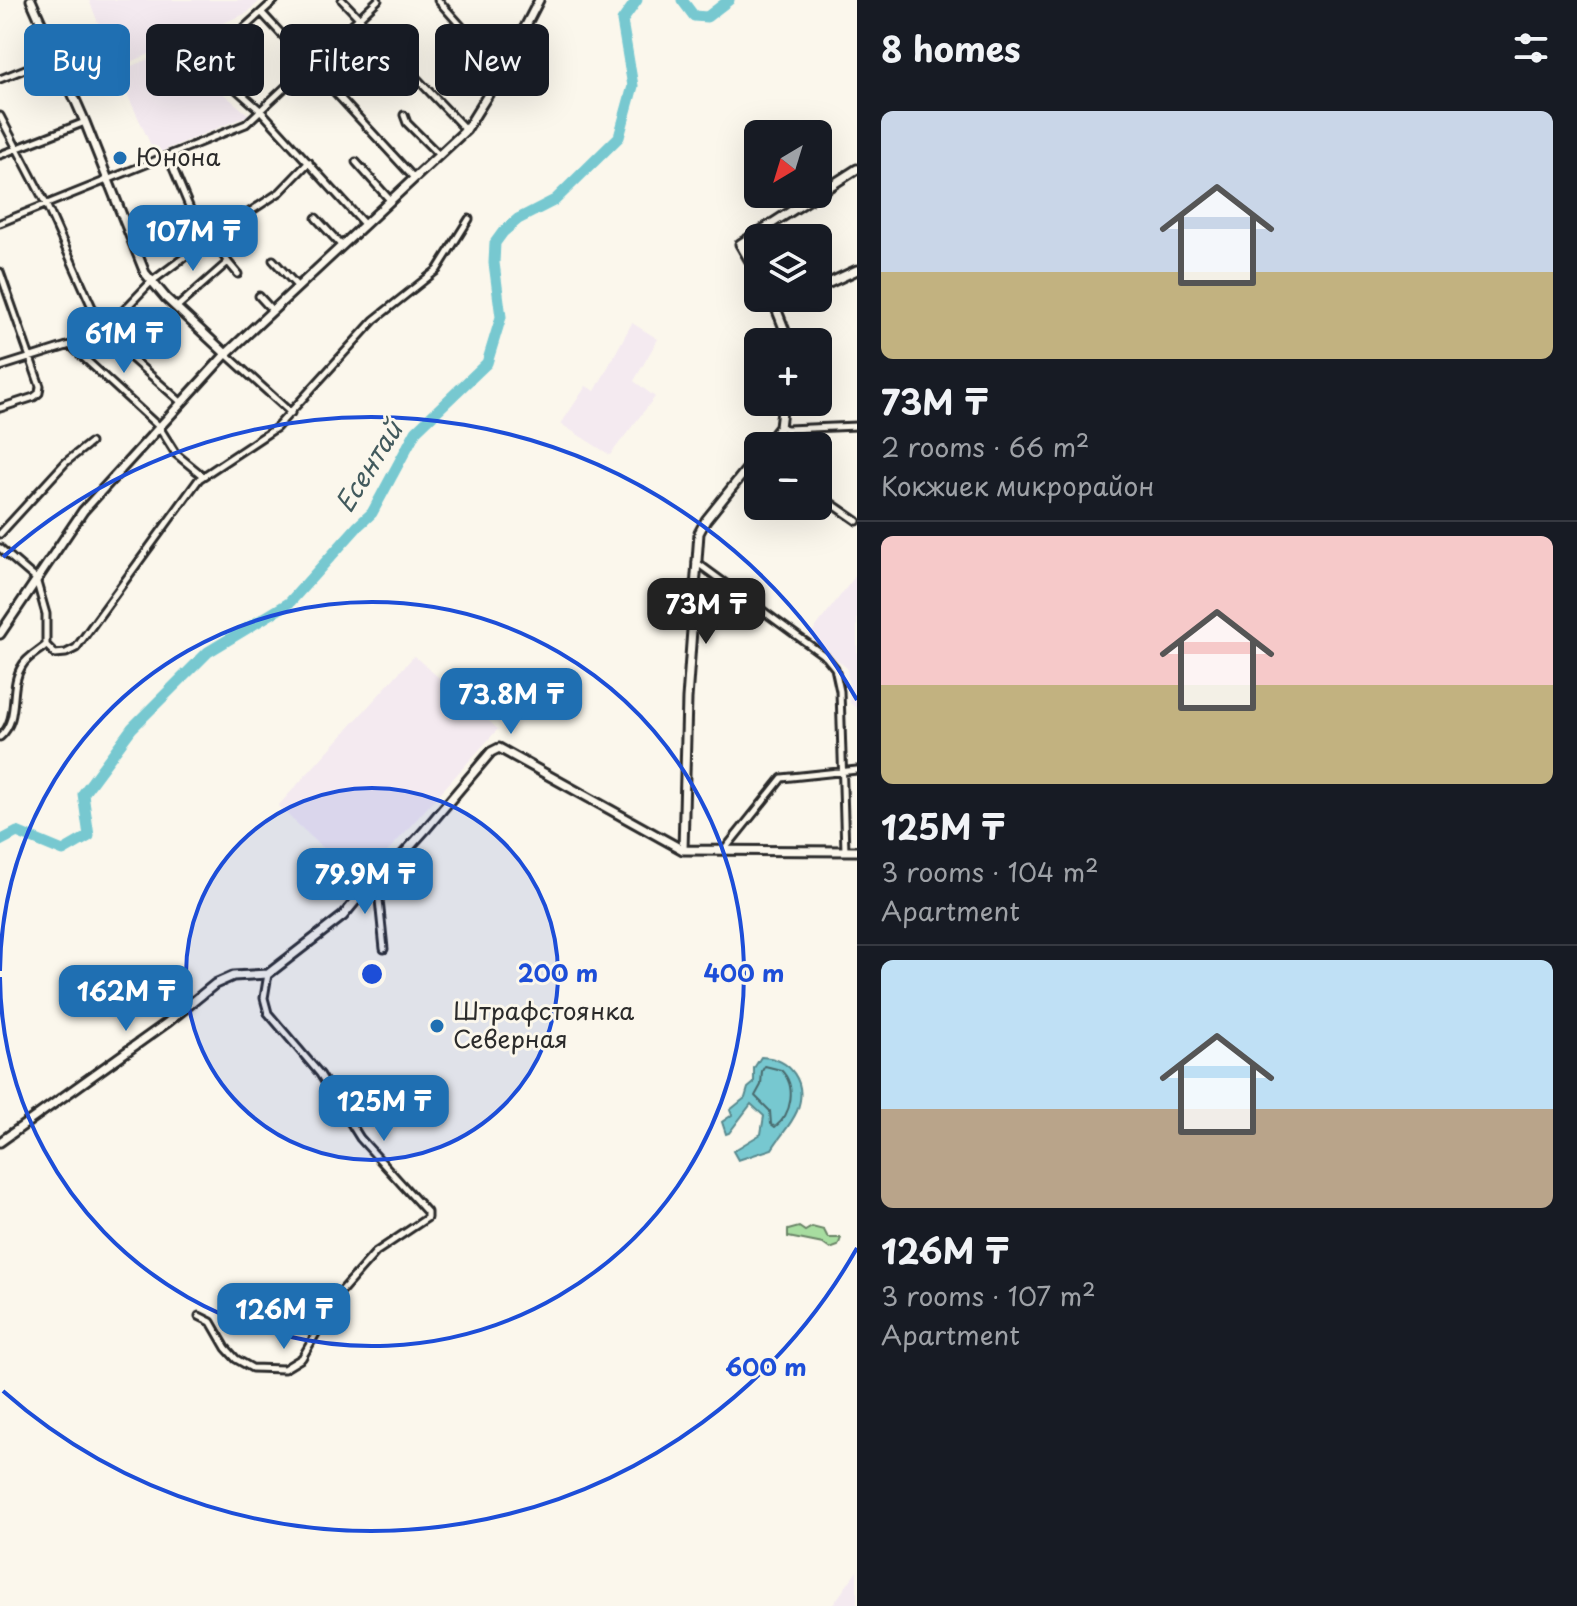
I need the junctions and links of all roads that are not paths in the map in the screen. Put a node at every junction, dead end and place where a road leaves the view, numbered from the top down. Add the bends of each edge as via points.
1 (31, 0) edge
2 (275, 0) edge
3 (342, 0) edge
4 (378, 0) edge
5 (438, 0) edge
6 (536, 2) edge
7 (262, 13) junction
8 (359, 17) junction
9 (41, 24) edge
10 (352, 24) edge
11 (459, 24) edge
12 (525, 24) edge
13 (280, 32) edge
14 (24, 69) edge
15 (0, 79) edge
16 (280, 93) edge
17 (73, 96) edge
18 (339, 96) edge
19 (487, 96) edge
20 (261, 111) junction
21 (404, 115) dead end
22 (0, 116) edge
23 (85, 122) junction
24 (466, 130) junction
25 (15, 148) junction
26 (0, 155) edge
27 (168, 156) junction
28 (440, 156) junction
29 (309, 162) junction
30 (356, 162) dead end
31 (857, 169) edge
32 (107, 178) junction
33 (414, 178) junction
34 (832, 185) edge
35 (390, 200) junction
36 (46, 204) junction
37 (796, 208) edge
38 (316, 218) dead end
39 (469, 219) dead end
40 (0, 223) edge
41 (364, 224) junction
42 (771, 224) edge
43 (210, 238) junction
44 (341, 245) junction
45 (273, 260) dead end
46 (228, 262) junction
47 (857, 270) edge
48 (0, 272) edge
49 (238, 274) dead end
50 (151, 282) junction
51 (832, 282) edge
52 (297, 286) junction
53 (259, 296) dead end
54 (177, 307) junction
55 (271, 309) junction
56 (103, 335) junction
57 (70, 345) junction
58 (226, 354) junction
59 (30, 357) junction
60 (0, 367) edge
61 (182, 403) junction
62 (0, 408) edge
63 (291, 413) junction
64 (781, 416) edge
65 (857, 426) edge
66 (159, 427) junction
67 (780, 427) junction
68 (776, 432) edge
69 (90, 443) dead end
70 (744, 472) edge
71 (203, 476) junction
72 (832, 504) edge
73 (857, 521) edge
74 (0, 534) edge
75 (0, 548) edge
76 (695, 561) junction
77 (38, 576) junction
78 (0, 634) edge
79 (46, 645) junction
80 (0, 737) edge
81 (857, 770) edge
82 (843, 771) junction
83 (683, 850) junction
84 (724, 851) junction
85 (845, 851) junction
86 (857, 851) edge
87 (377, 879) junction
88 (384, 949) dead end
89 (268, 974) junction
90 (0, 1142) edge
91 (199, 1316) dead end

1 - 9 street
2 - 7 street
3 - 8 street
4 - 8 street
5 - 11 street
6 - 12 street
7 - 13 street
7 - 20 street via 209,61
8 - 10 street
8 - 24 street
14 - 15 street
16 - 20 street
17 - 23 street
18 - 33 street
19 - 24 street
20 - 27 street via 230,133
20 - 29 street
21 - 28 street
22 - 25 street
23 - 25 street
23 - 32 street
24 - 28 street
25 - 26 street
25 - 36 street
27 - 32 street
27 - 43 street via 191,211
28 - 33 street
29 - 41 street
29 - 43 street via 280,192
30 - 35 street
31 - 34 street
32 - 36 street
32 - 50 street
33 - 35 street
35 - 41 street
36 - 40 street
36 - 56 street
37 - 42 street
38 - 44 street
39 - 63 street via 442,265 374,320
41 - 44 street
43 - 46 street
43 - 50 street
44 - 52 street
45 - 52 street
46 - 49 street
46 - 54 street
47 - 51 street
48 - 59 street
50 - 54 street
50 - 56 street
52 - 55 street
53 - 55 street
54 - 58 street
55 - 58 street
56 - 57 street
56 - 61 street
57 - 59 street
57 - 66 street
58 - 61 street
58 - 63 street
59 - 60 street
59 - 62 street via 39,393
61 - 66 street
63 - 71 street
64 - 67 street
65 - 67 street
66 - 71 street via 176,454
66 - 77 street via 83,511
67 - 68 street
69 - 74 street
70 - 76 street via 706,520
71 - 79 street via 76,648 55,654
72 - 73 street
75 - 77 street
76 - 82 street via 835,668
76 - 83 street
77 - 78 street
77 - 79 street
79 - 80 street via 19,670 15,706
81 - 82 street
82 - 84 street via 782,778
82 - 85 street
83 - 84 street
83 - 87 street via 499,748
84 - 85 street
85 - 86 street
87 - 88 street
87 - 89 street via 343,916
89 - 90 street via 233,976 215,984
89 - 91 street via 268,1013 427,1218 376,1252 338,1295 302,1358 284,1369 252,1368 236,1359 211,1322

